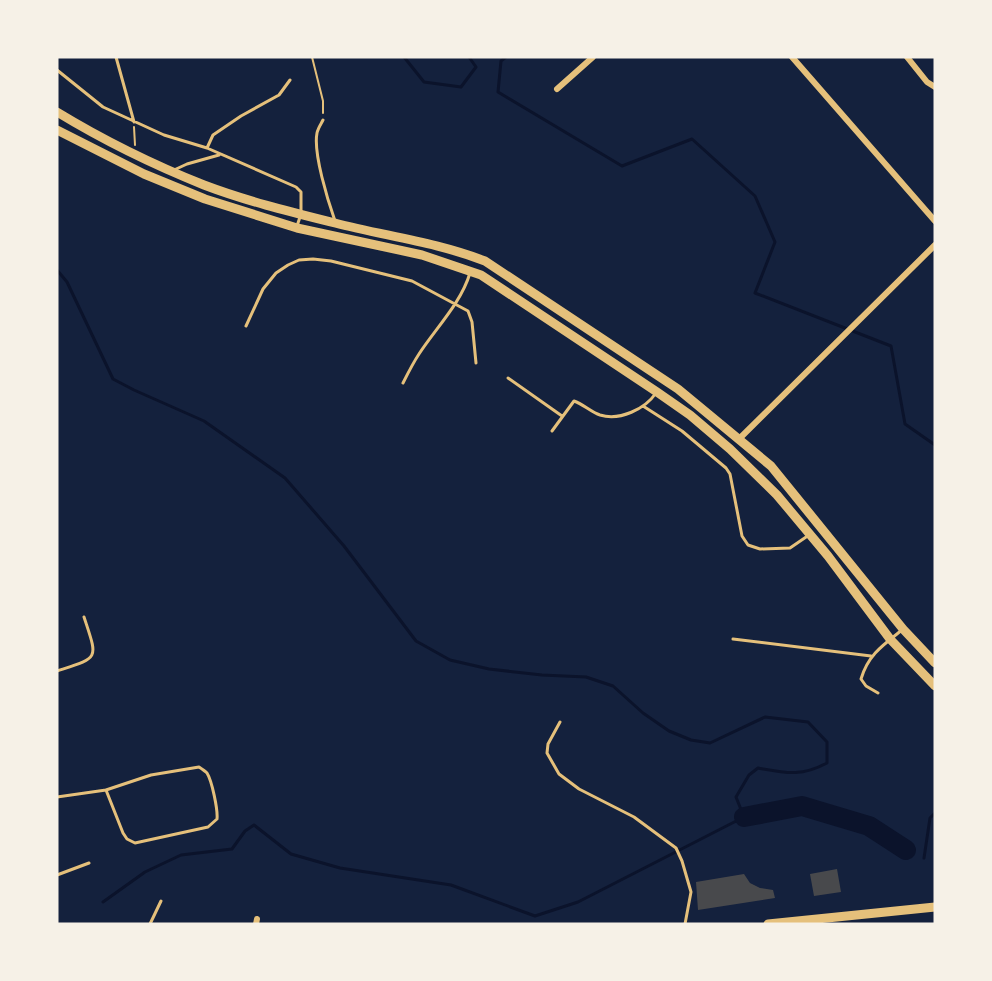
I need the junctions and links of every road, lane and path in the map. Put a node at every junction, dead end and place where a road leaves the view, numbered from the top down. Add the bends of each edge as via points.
1 (116, 57) edge
2 (312, 57) edge
3 (593, 57) edge
4 (792, 57) edge
5 (907, 57) edge
6 (57, 70) edge
7 (290, 80) dead end
8 (935, 87) edge
9 (557, 89) dead end
10 (57, 112) edge
11 (323, 120) joint
12 (134, 122) junction
13 (57, 130) edge
14 (207, 148) junction
15 (136, 154) junction
16 (221, 155) junction
17 (173, 171) junction
18 (301, 214) junction
19 (935, 221) edge
20 (336, 223) junction
21 (297, 228) junction
22 (935, 245) edge
23 (471, 271) junction
24 (454, 305) junction
25 (246, 326) dead end
26 (476, 363) dead end
27 (508, 378) dead end
28 (665, 381) junction
29 (403, 383) dead end
30 (657, 392) junction
31 (643, 406) junction
32 (562, 416) junction
33 (552, 431) dead end
34 (739, 439) junction
35 (810, 534) junction
36 (84, 617) dead end
37 (903, 629) junction
38 (733, 639) dead end
39 (890, 639) junction
40 (871, 656) junction
41 (935, 663) edge
42 (57, 671) edge
43 (935, 686) edge
44 (878, 693) dead end
45 (560, 722) dead end
46 (105, 790) junction
47 (57, 797) edge
48 (89, 863) dead end
49 (57, 875) edge
50 (161, 901) dead end
51 (935, 907) edge
52 (150, 924) edge
53 (685, 924) edge
54 (768, 924) edge

1 - 12 lane
2 - 11 path via 323,101
3 - 9 street
4 - 19 street
5 - 8 street
6 - 12 lane via 103,107
7 - 14 lane via 279,95 213,135
10 - 15 main road
11 - 20 lane via 316,145
12 - 14 lane
12 - 15 path
13 - 21 main road via 205,200
14 - 16 lane
15 - 17 main road
16 - 17 lane
16 - 18 lane via 296,187 301,192
17 - 18 main road via 235,195
18 - 20 main road
18 - 21 lane
20 - 28 main road via 454,250 484,261
21 - 23 main road via 422,255
22 - 34 street
23 - 24 lane
23 - 30 main road
24 - 25 lane via 412,281 331,261 299,260 276,273 263,289
24 - 26 lane via 468,311
24 - 29 lane
27 - 32 lane
28 - 30 main road
28 - 34 main road
30 - 31 lane
30 - 35 main road via 730,448
31 - 32 lane via 629,413 602,416 574,401
31 - 35 lane via 682,431 726,468 742,536 748,545 760,549 790,548
32 - 33 lane
34 - 37 main road via 771,466
35 - 39 main road
36 - 42 lane via 93,655 89,661
37 - 39 lane
37 - 41 main road
38 - 40 lane
39 - 40 lane
39 - 43 main road
40 - 44 lane via 861,679
45 - 53 lane via 547,753 559,774 579,789 634,817 676,848 690,892
46 - 46 lane via 123,833 135,843 208,827 217,819 207,772 199,767
46 - 47 lane
48 - 49 lane
50 - 52 lane
51 - 54 main road

